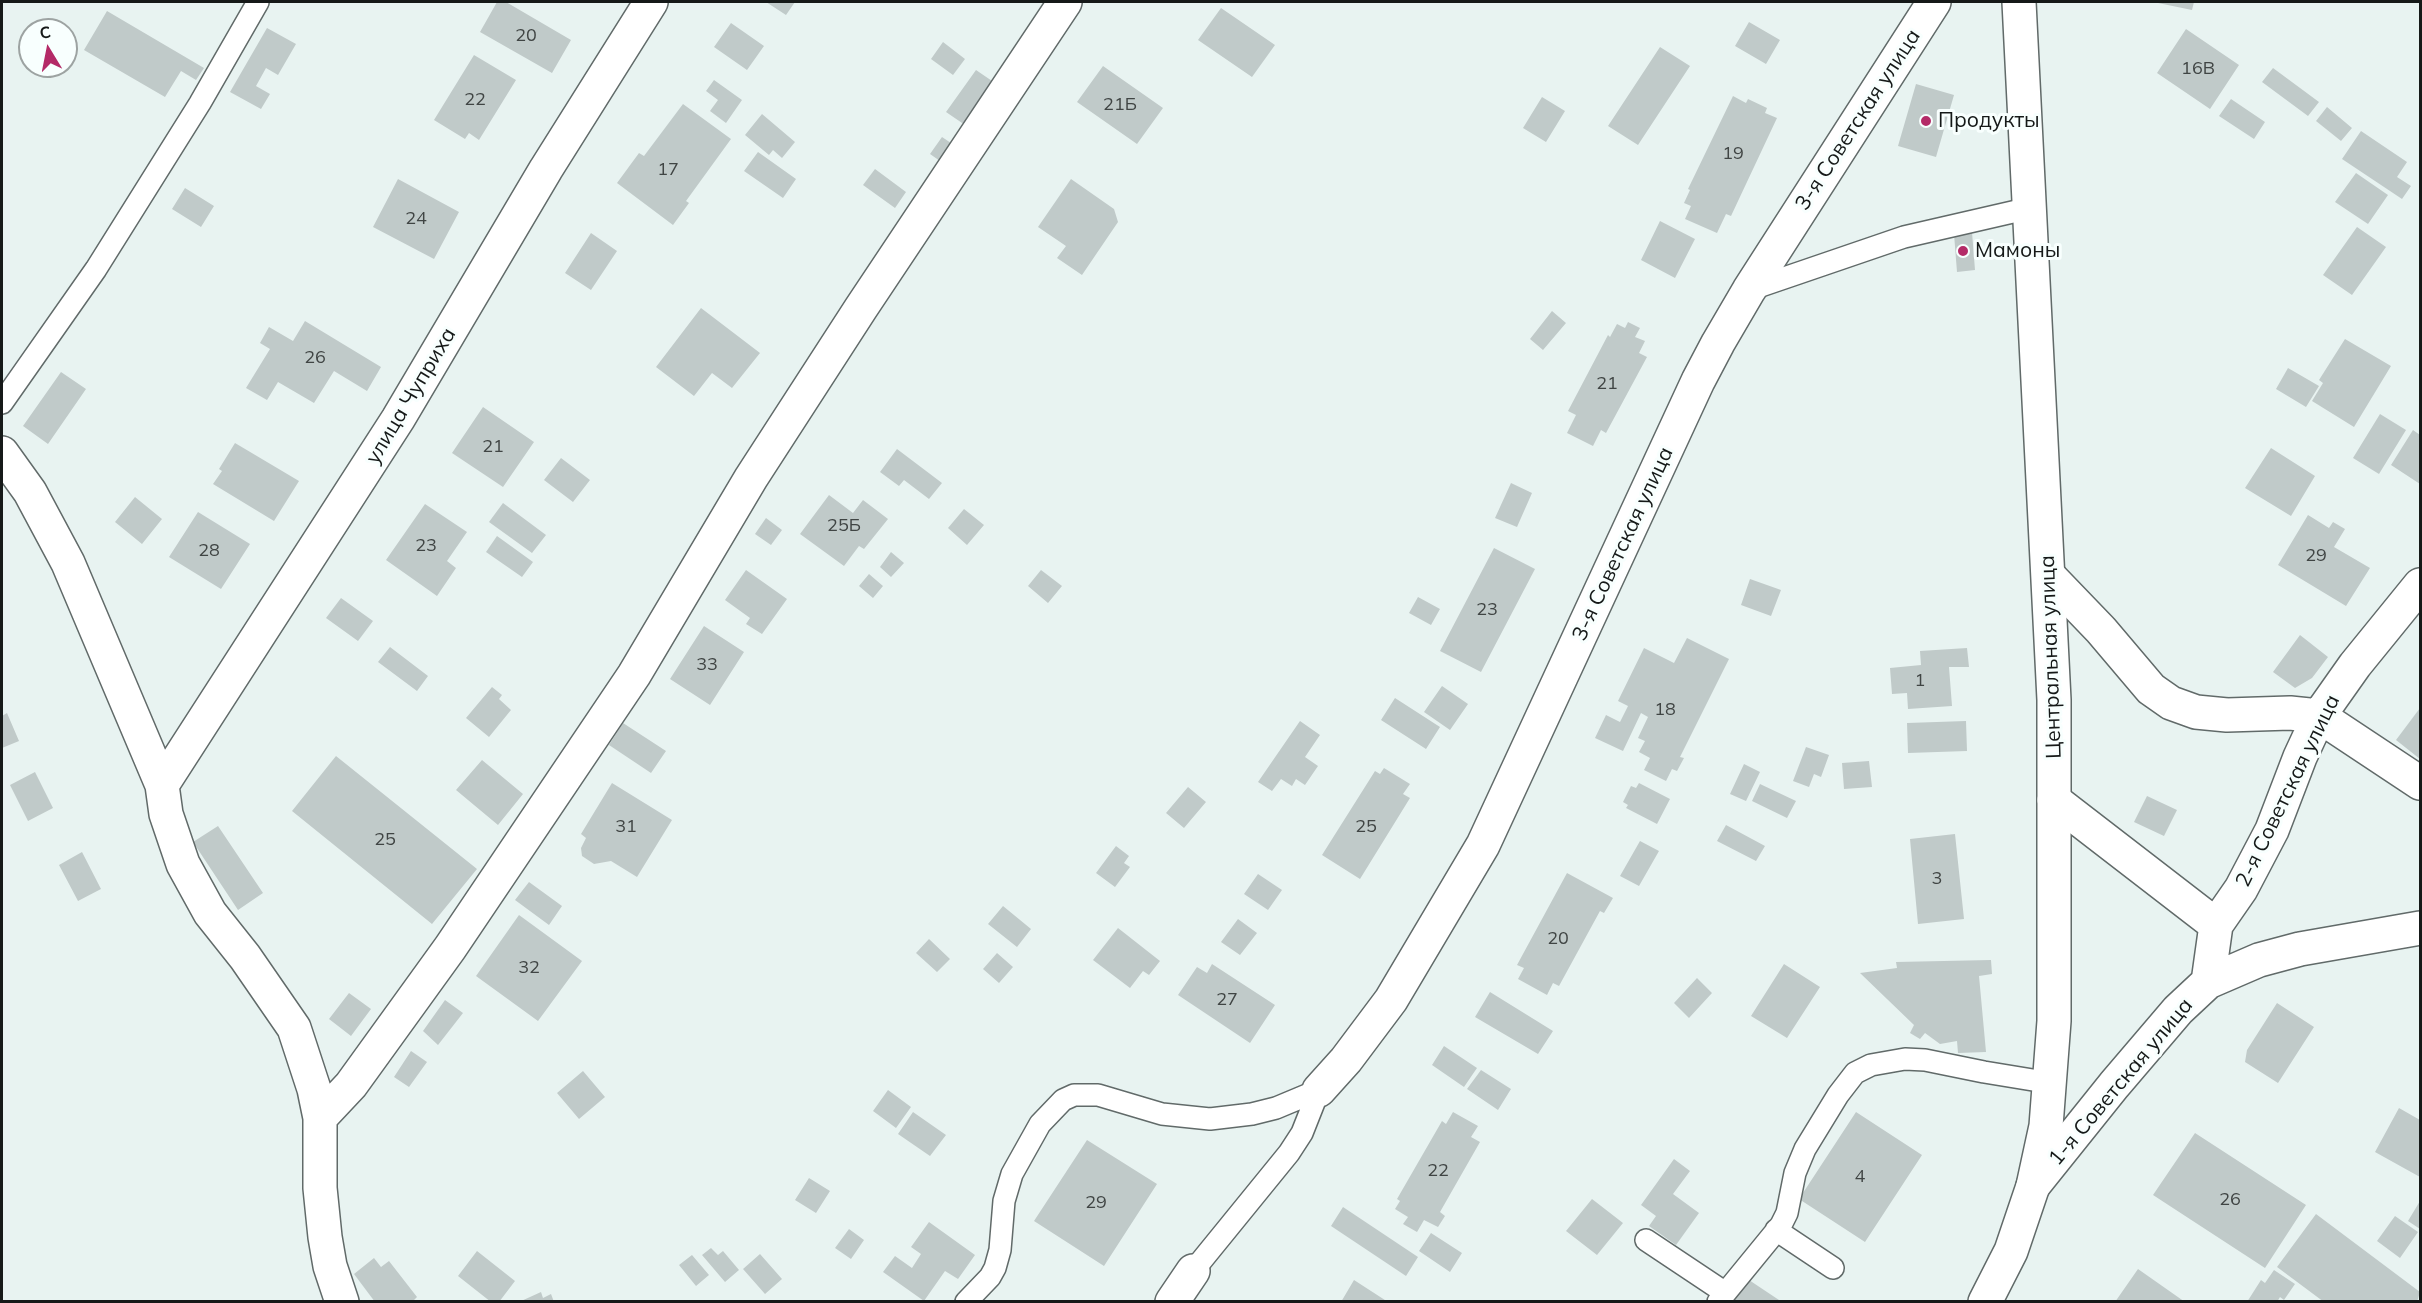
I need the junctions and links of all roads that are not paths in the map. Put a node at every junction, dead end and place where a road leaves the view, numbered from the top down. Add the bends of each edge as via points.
1 (258, 2) edge
2 (651, 2) edge
3 (1065, 2) edge
4 (1934, 2) edge
5 (2019, 2) edge
6 (2030, 208) junction
7 (1749, 290) junction
8 (2, 403) edge
9 (2, 453) edge
10 (2049, 576) junction
11 (2421, 585) edge
12 (2319, 716) junction
13 (2421, 783) edge
14 (162, 785) junction
15 (2054, 800) junction
16 (2216, 925) junction
17 (2421, 928) edge
18 (2208, 982) junction
19 (2051, 1083) junction
20 (1319, 1090) junction
21 (320, 1118) junction
22 (2033, 1186) junction
23 (1776, 1230) junction
24 (1646, 1240) dead end
25 (1833, 1268) dead end
26 (1193, 1271) joint
27 (1721, 1297) edge
28 (342, 1302) edge
29 (966, 1302) edge
30 (1172, 1302) edge
31 (1985, 1302) edge

1 - 8 lane via 96,268
2 - 14 street, улица Чуприха via 546,169 398,419
3 - 21 street via 751,478 634,675 450,948 351,1085
4 - 7 street, 3-я Советская улица
5 - 6 street, Центральная улица
6 - 7 lane via 1904,237
6 - 10 street, Центральная улица
7 - 20 street, 3-я Советская улица via 1698,381 1483,845 1391,1000
9 - 14 street via 30,492 68,563
10 - 12 street via 2151,688 2171,703 2196,712
10 - 15 street, Центральная улица
11 - 12 street, 2-я Советская улица
12 - 13 street
12 - 16 street, 2-я Советская улица via 2272,830 2241,889
14 - 21 street via 166,814 183,864 210,914 294,1028
15 - 16 street
15 - 19 street, Центральная улица
16 - 18 street, 2-я Советская улица
17 - 18 street, 1-я Советская улица via 2300,949 2259,960
18 - 22 street, 1-я Советская улица via 2178,1010
19 - 22 street, Центральная улица
19 - 23 lane via 1925,1060 1870,1065 1855,1073 1805,1149 1795,1173 1787,1213
20 - 26 lane via 1302,1133 1289,1153
20 - 29 lane via 1276,1108 1210,1119 1162,1114 1098,1095 1074,1095 1063,1100 1040,1124 1012,1174 1004,1201 1002,1240 995,1268
21 - 28 street via 325,1237
22 - 31 street, Центральная улица via 2011,1251
23 - 25 lane
23 - 27 lane
24 - 27 lane
26 - 30 street

